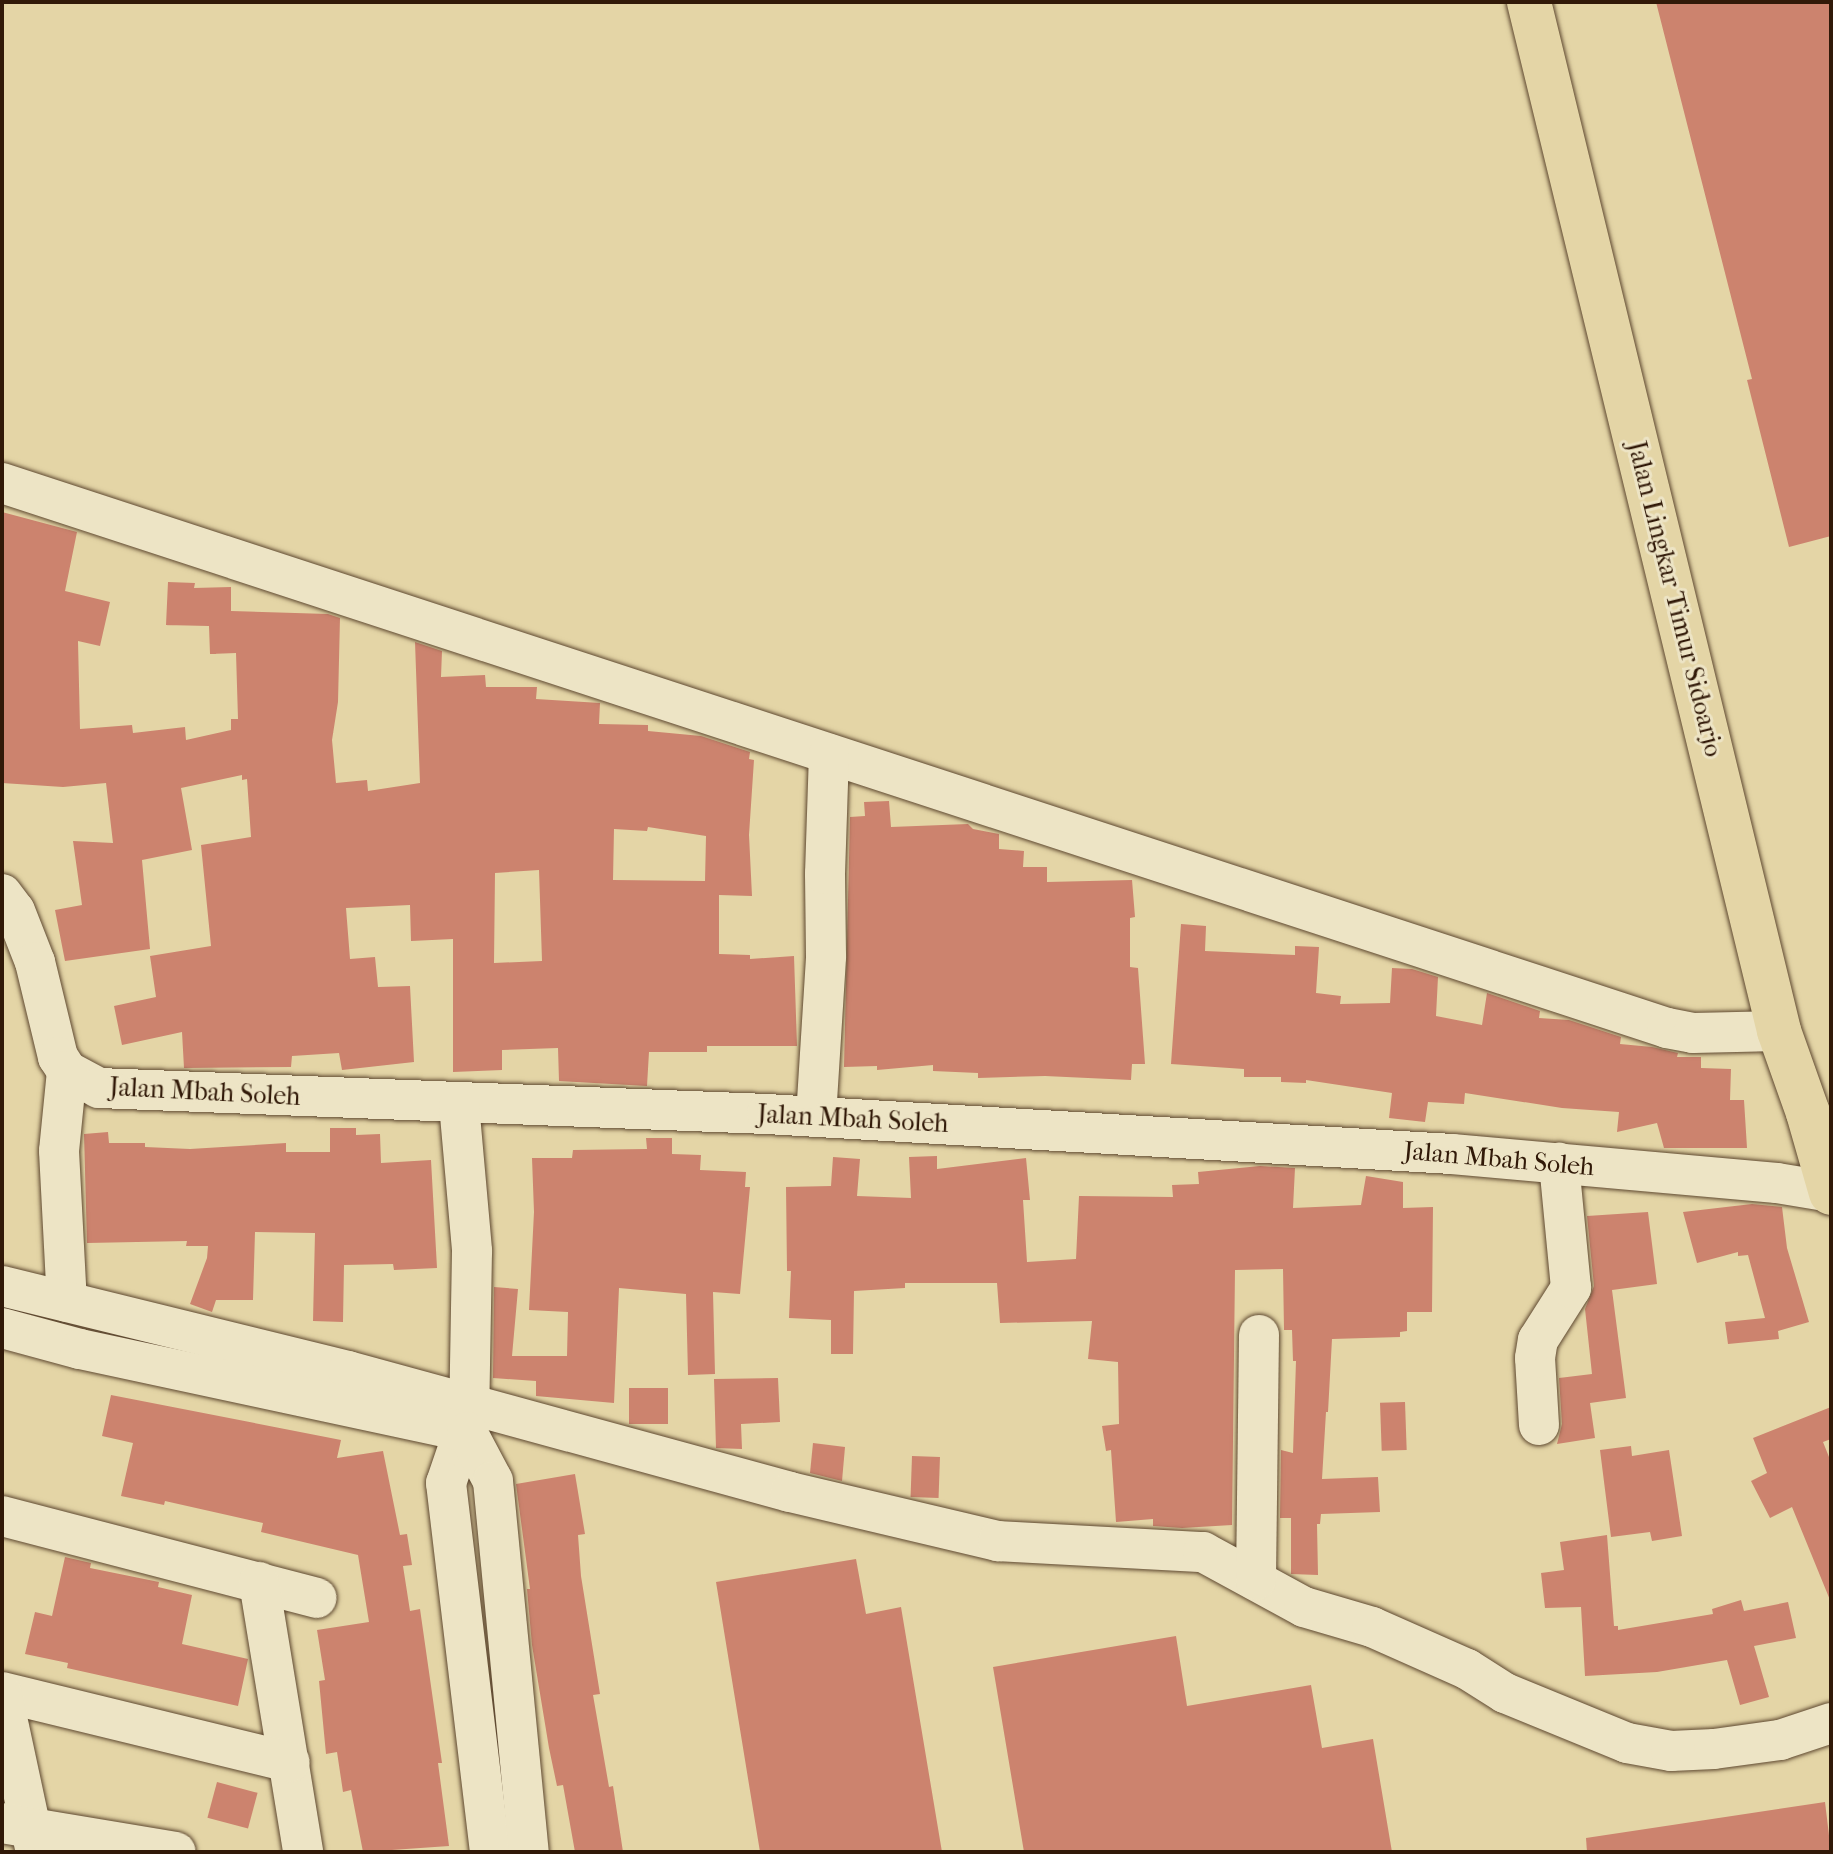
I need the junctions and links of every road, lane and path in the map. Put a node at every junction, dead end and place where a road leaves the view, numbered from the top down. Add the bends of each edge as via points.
1 (1529, 2) edge
2 (2, 483) edge
3 (829, 754) junction
4 (2, 894) edge
5 (1779, 1031) junction
6 (67, 1071) junction
7 (459, 1104) junction
8 (816, 1117) junction
9 (1559, 1163) junction
10 (1831, 1193) edge
11 (2, 1286) edge
12 (67, 1302) junction
13 (2, 1328) edge
14 (1259, 1335) dead end
15 (468, 1418) junction
16 (1539, 1425) dead end
17 (2, 1516) edge
18 (1256, 1580) junction
19 (259, 1582) junction
20 (317, 1598) dead end
21 (2, 1693) edge
22 (1831, 1723) edge
23 (290, 1762) junction
24 (24, 1835) edge
25 (176, 1852) edge
26 (303, 1852) edge
27 (490, 1852) edge
28 (529, 1852) edge

1 - 5 main road, Jalan Lingkar Timur Sidoarjo
2 - 3 street
3 - 5 street via 1667,1028 1693,1033
3 - 8 street via 826,956
4 - 6 street via 25,933 50,1036
5 - 10 main road, Jalan Lingkar Timur Sidoarjo
6 - 7 street, Jalan Mbah Soleh via 99,1088
6 - 12 street via 59,1151
7 - 8 street, Jalan Mbah Soleh
7 - 15 street via 472,1251
8 - 9 street, Jalan Mbah Soleh
9 - 10 street, Jalan Mbah Soleh via 1777,1183
9 - 16 street via 1571,1288 1538,1340
11 - 12 street
12 - 15 street
13 - 15 street via 80,1349
14 - 18 street
15 - 18 street via 998,1541 1203,1552
15 - 27 street via 446,1483
15 - 28 street via 493,1481
17 - 19 street
18 - 22 street via 1304,1607 1372,1627 1467,1669 1505,1693 1627,1743 1671,1751 1714,1749 1780,1740
19 - 20 street
19 - 23 street
21 - 23 street
21 - 24 street
23 - 26 street
24 - 25 street

